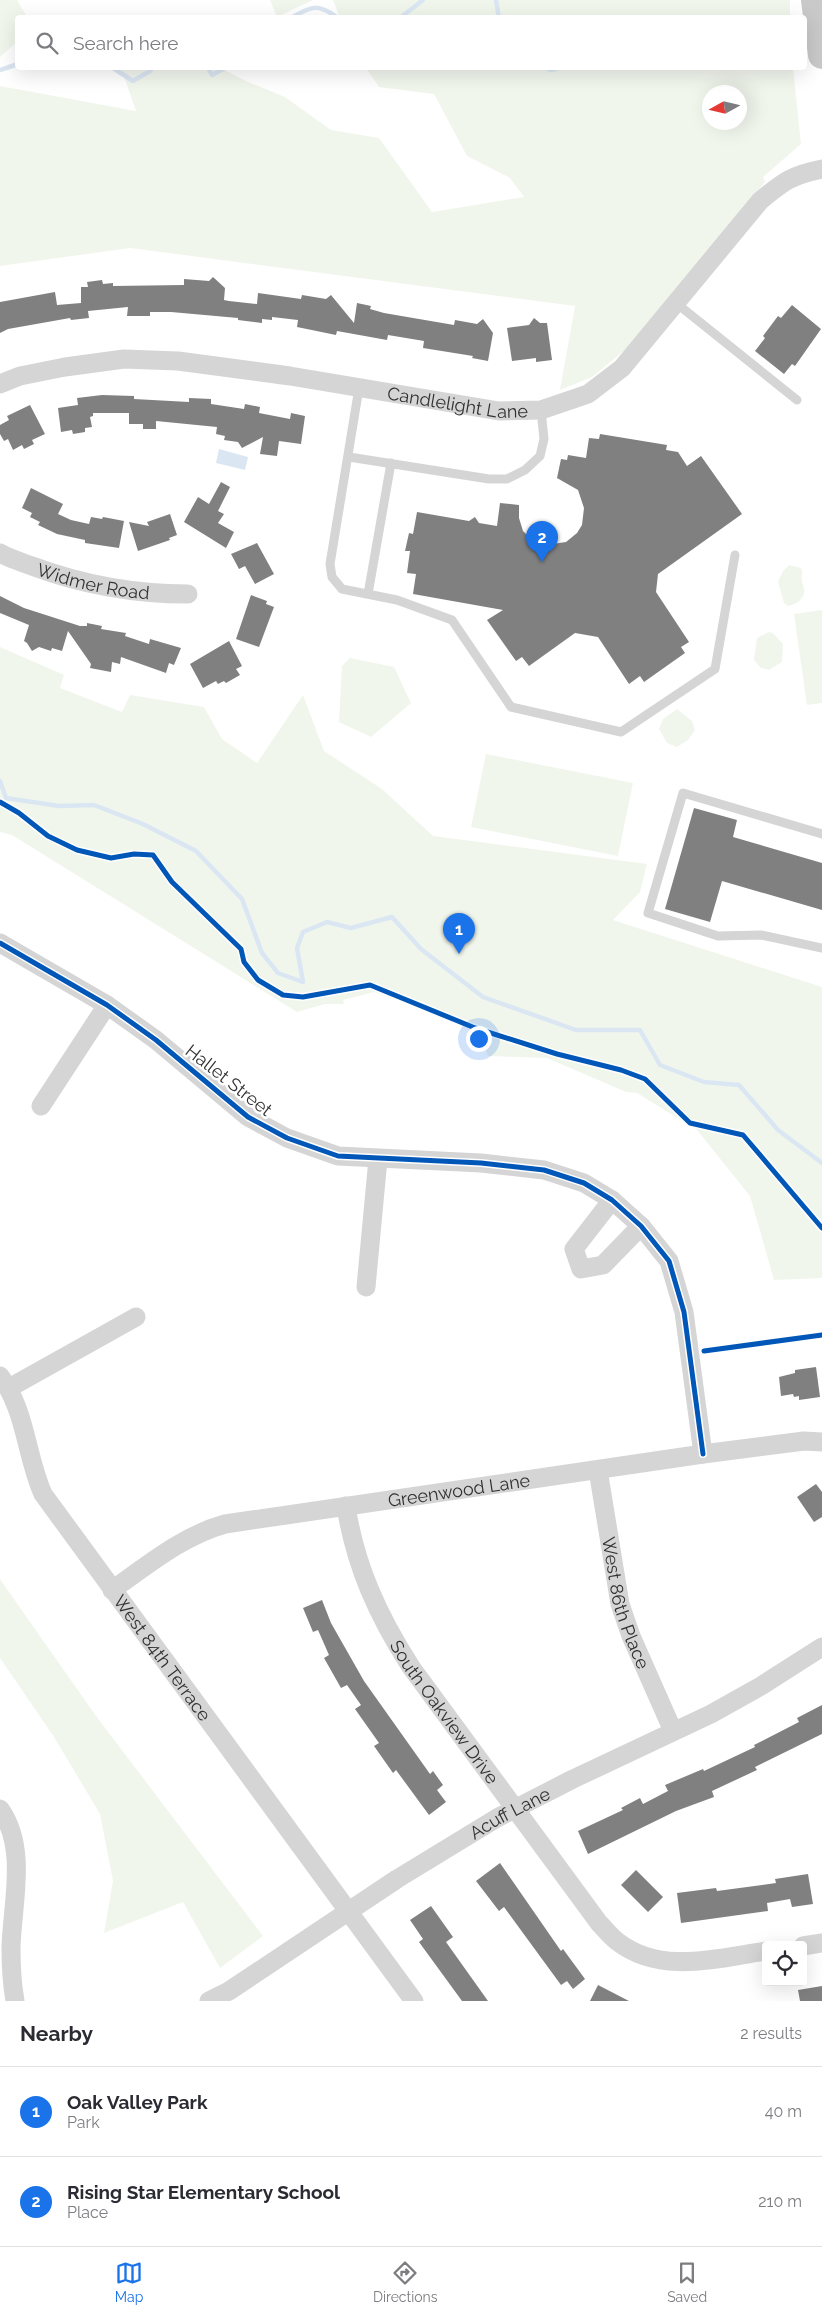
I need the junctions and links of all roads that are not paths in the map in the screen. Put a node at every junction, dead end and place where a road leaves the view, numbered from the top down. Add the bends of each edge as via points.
1 (815, 0) edge
2 (822, 54) edge
3 (822, 169) edge
4 (676, 303) junction
5 (0, 384) edge
6 (359, 388) junction
7 (797, 400) dead end
8 (541, 410) junction
9 (348, 457) junction
10 (390, 464) junction
11 (0, 553) edge
12 (735, 555) dead end
13 (188, 594) dead end
14 (368, 594) junction
15 (822, 834) edge
16 (0, 943) edge
17 (822, 948) edge
18 (107, 1005) junction
19 (41, 1106) dead end
20 (378, 1159) junction
21 (612, 1200) junction
22 (642, 1226) junction
23 (366, 1287) dead end
24 (136, 1317) dead end
25 (4, 1382) edge
26 (822, 1442) edge
27 (703, 1454) junction
28 (598, 1470) junction
29 (346, 1506) junction
30 (112, 1590) junction
31 (822, 1647) edge
32 (673, 1731) junction
33 (0, 1809) edge
34 (515, 1809) junction
35 (347, 1911) junction
36 (822, 1943) edge
37 (807, 1945) edge
38 (762, 1952) edge
39 (15, 2001) edge
40 (210, 2001) edge
41 (414, 2001) edge

1 - 2 main road
3 - 4 street, Candlelight Lane via 785,180 760,201
4 - 7 lane
4 - 8 street, Candlelight Lane via 622,368 588,394
5 - 6 street, Candlelight Lane via 20,376 124,359 178,361
6 - 8 street, Candlelight Lane via 499,410
6 - 9 lane
8 - 10 lane via 544,439 540,456 525,470 507,479
9 - 10 lane
9 - 14 lane via 330,564 332,577 342,589
10 - 14 lane
11 - 13 street, Widmer Road via 53,574 117,590
12 - 14 lane via 715,669 621,732 511,707 452,620 397,600
15 - 17 lane via 684,793 648,913 718,936 761,935
16 - 18 street, Hallet Street
18 - 19 street
18 - 20 street, Hallet Street via 156,1040 248,1117 287,1138 338,1156
20 - 21 street, Hallet Street via 525,1166 584,1183
20 - 23 street
21 - 22 street, Hallet Street
21 - 22 street via 574,1250 581,1269 603,1265
22 - 27 street, Hallet Street via 669,1261 684,1312
24 - 25 street, West 84th Terrace
25 - 30 street, West 84th Terrace via 21,1419 34,1475 43,1494
26 - 27 street, Greenwood Lane via 804,1440
27 - 28 street, Greenwood Lane
28 - 29 street, Greenwood Lane
28 - 32 street, West 86th Place via 620,1604
29 - 30 street, Greenwood Lane via 211,1528 180,1542
29 - 34 street, South Oakview Drive via 364,1578 392,1637 410,1667
30 - 35 street, West 84th Terrace
31 - 32 street, Acuff Lane via 761,1686
32 - 34 street, Acuff Lane
33 - 39 street via 14,1843 16,1886 11,1948
34 - 35 street, Acuff Lane
34 - 38 street, South Oakview Drive via 599,1923 617,1942 652,1959 677,1963
35 - 40 street, Acuff Lane via 229,1992
35 - 41 street, West 84th Terrace
36 - 37 street

